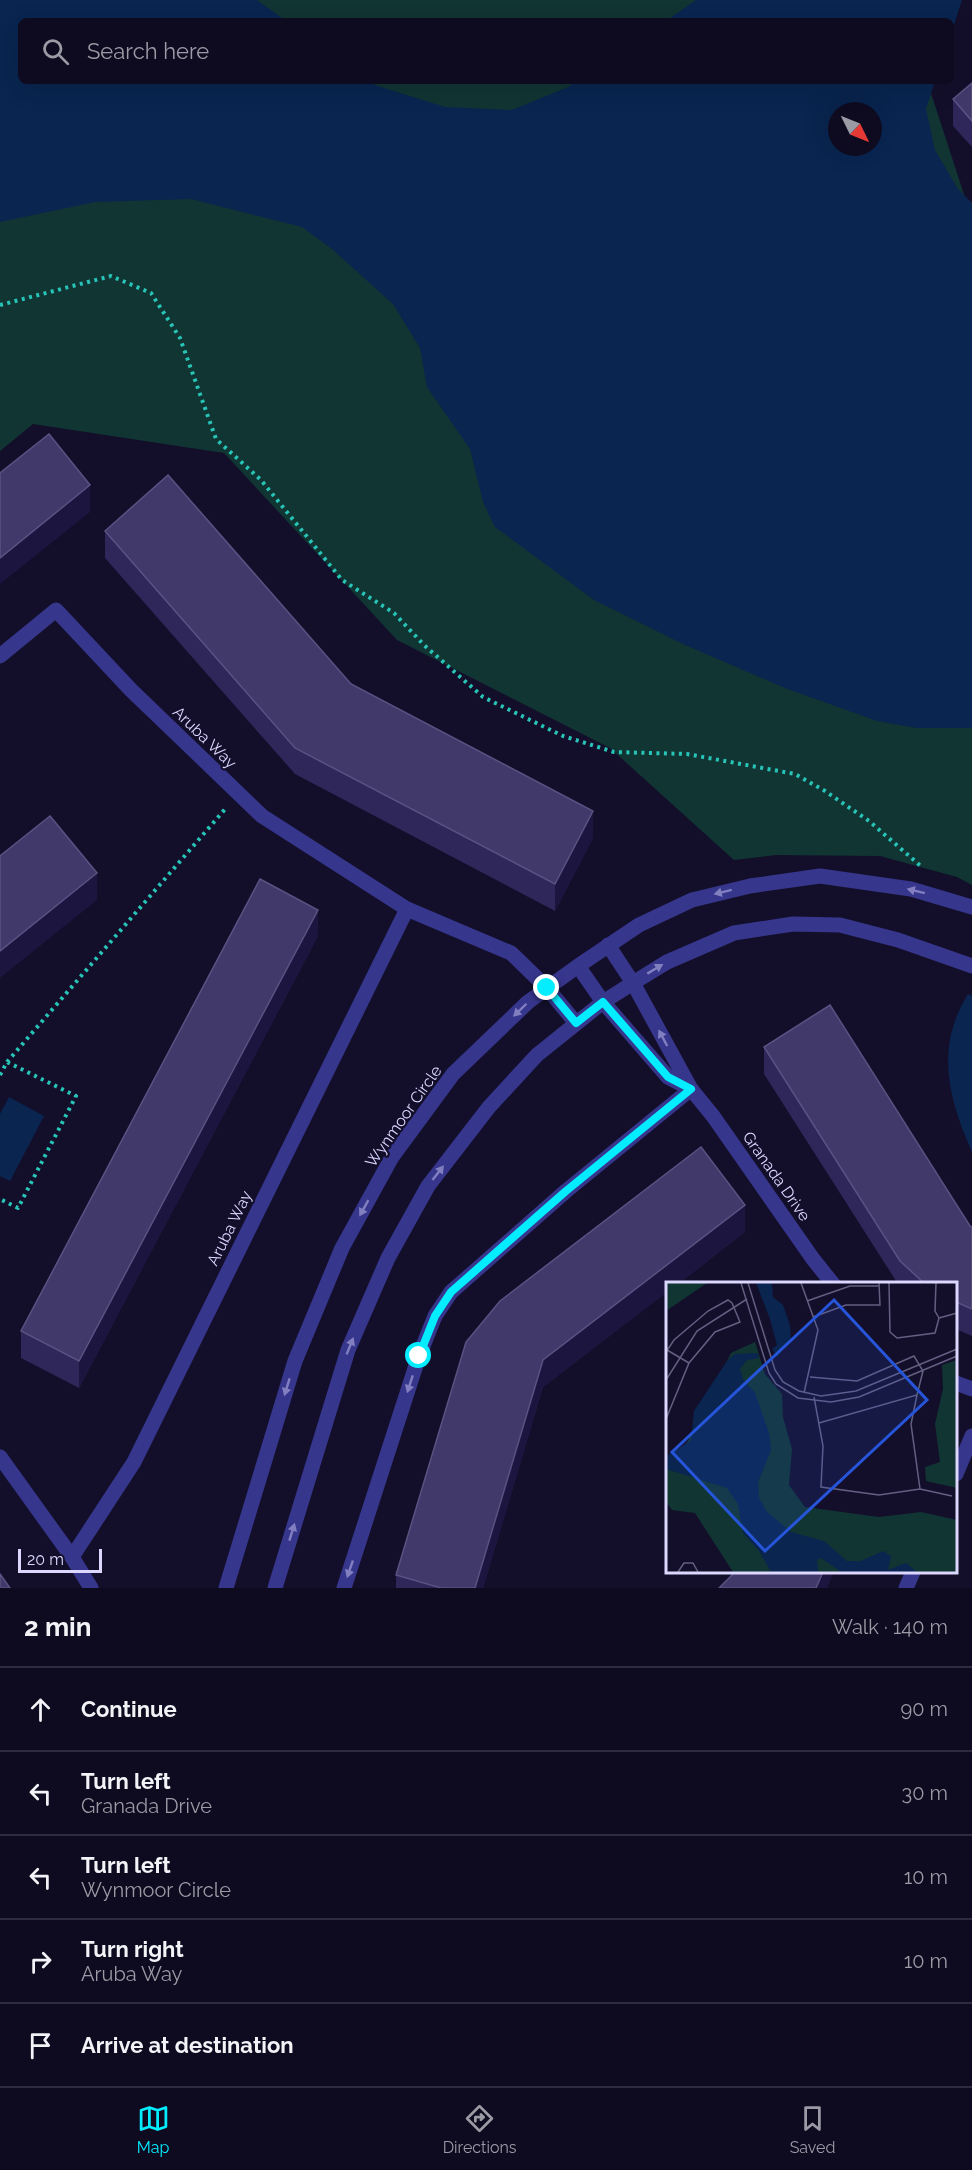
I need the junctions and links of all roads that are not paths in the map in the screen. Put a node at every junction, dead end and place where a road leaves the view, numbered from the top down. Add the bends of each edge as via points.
1 (0, 656) edge
2 (972, 907) edge
3 (406, 909) junction
4 (608, 945) junction
5 (578, 966) junction
6 (972, 966) edge
7 (633, 982) junction
8 (547, 988) junction
9 (603, 1002) junction
10 (576, 1023) junction
11 (691, 1089) junction
12 (831, 1282) edge
13 (957, 1383) edge
14 (972, 1389) edge
15 (972, 1436) edge
16 (0, 1457) edge
17 (957, 1472) edge
18 (72, 1557) junction
19 (913, 1573) edge
20 (91, 1588) edge
21 (226, 1588) edge
22 (275, 1588) edge
23 (344, 1588) edge
24 (906, 1588) edge

1 - 3 street, Aruba Way via 56,610 131,690 261,816
2 -> 4 street, Wynmoor Circle via 911,889 820,876 750,886 692,900
3 - 8 street, Aruba Way via 511,953
3 - 18 street, Aruba Way via 134,1462
4 - 5 street, Wynmoor Circle
4 - 7 street, Granada Drive
5 - 8 street, Wynmoor Circle
5 - 9 street, Granada Drive
7 -> 6 street via 667,962 734,933 793,924 840,925
7 - 9 street
11 -> 7 street, Granada Drive
8 - 10 street, Aruba Way
8 -> 21 street, Wynmoor Circle via 453,1074 392,1157 342,1248 295,1361
9 - 10 street
9 - 11 street, Granada Drive via 668,1077
22 -> 10 street via 348,1350 388,1258 428,1186 489,1107 537,1055
11 - 12 street, Granada Drive
11 -> 23 street via 451,1292 435,1316 419,1356
13 - 14 street
15 - 17 street
16 - 18 street
18 - 20 street
19 - 24 street

